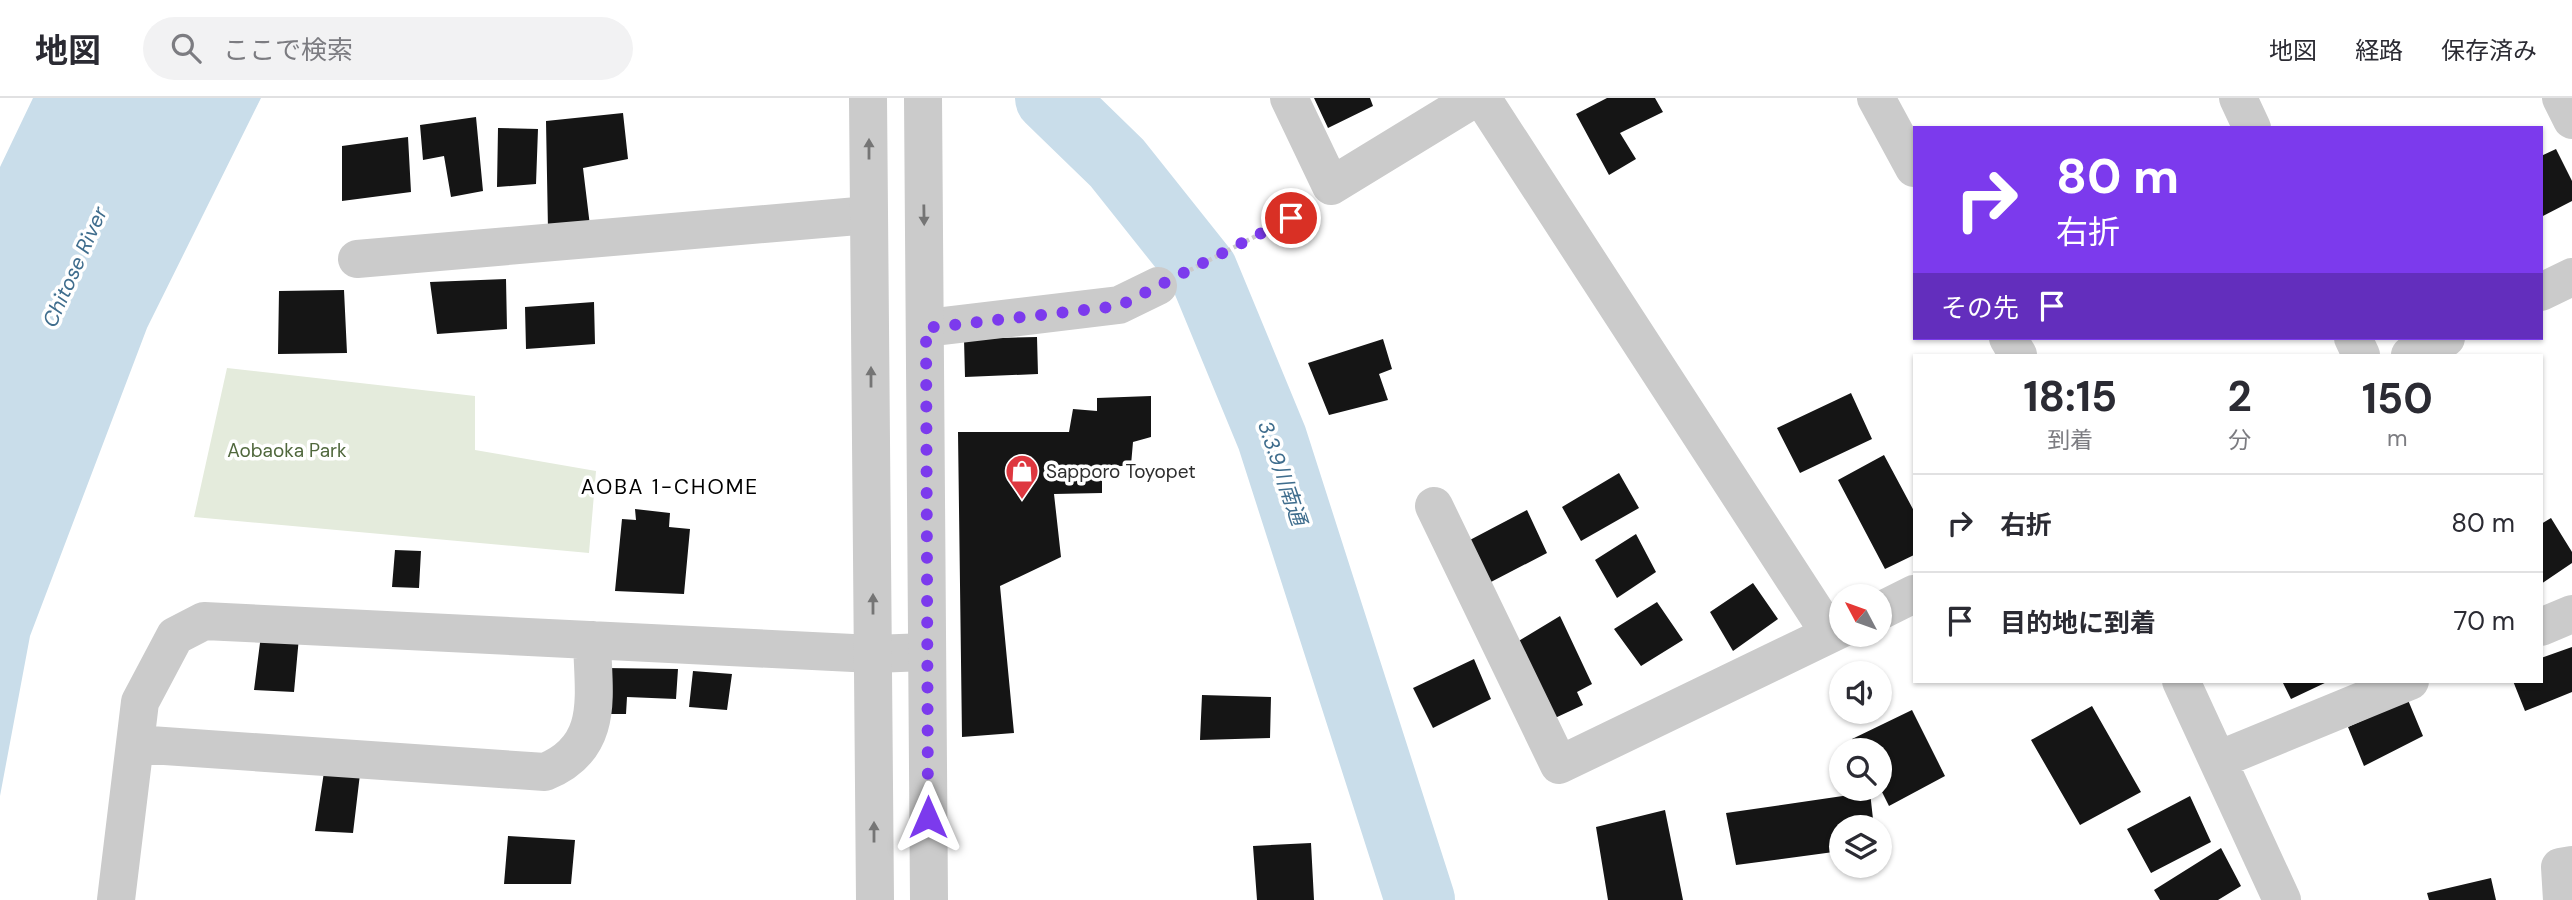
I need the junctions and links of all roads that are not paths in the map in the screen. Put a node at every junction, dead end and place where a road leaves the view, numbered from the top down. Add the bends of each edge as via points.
1 (869, 98) edge
2 (923, 98) edge
3 (1289, 98) edge
4 (1475, 98) edge
5 (1482, 98) edge
6 (1876, 98) edge
7 (2238, 98) edge
8 (2561, 98) edge
9 (2572, 120) edge
10 (2251, 126) edge
11 (1913, 166) edge
12 (869, 215) junction
13 (357, 259) dead end
14 (2572, 277) edge
15 (1158, 286) road end
16 (2543, 291) edge
17 (926, 328) junction
18 (2442, 340) edge
19 (2412, 354) edge
20 (1434, 506) dead end
21 (1913, 594) edge
22 (1892, 605) edge
23 (2572, 614) edge
24 (1829, 621) edge
25 (2543, 626) edge
26 (1829, 635) edge
27 (592, 640) junction
28 (928, 652) junction
29 (873, 654) junction
30 (2182, 683) edge
31 (2405, 683) edge
32 (135, 744) junction
33 (2218, 760) junction
34 (2572, 865) edge
35 (116, 900) edge
36 (875, 900) edge
37 (929, 900) edge
38 (2282, 900) edge
39 (2562, 900) edge

12 -> 1 street
2 -> 17 street
3 - 4 street via 1331,187
5 - 24 street
6 - 11 street
7 - 10 street
8 - 9 street
12 - 13 street
29 -> 12 street
14 - 16 street
15 - 17 street via 1119,306
17 - 28 street
18 - 19 street
20 - 26 street via 1559,765
21 - 22 street
23 - 25 street
27 - 29 street
27 - 32 street via 204,621 175,636 140,702
27 - 32 street via 593,722 579,748 561,765 545,772
28 - 29 street
28 - 37 street
36 -> 29 street
30 - 33 street
31 - 33 street
32 - 35 street
33 - 38 street
34 - 39 street via 2560,867

